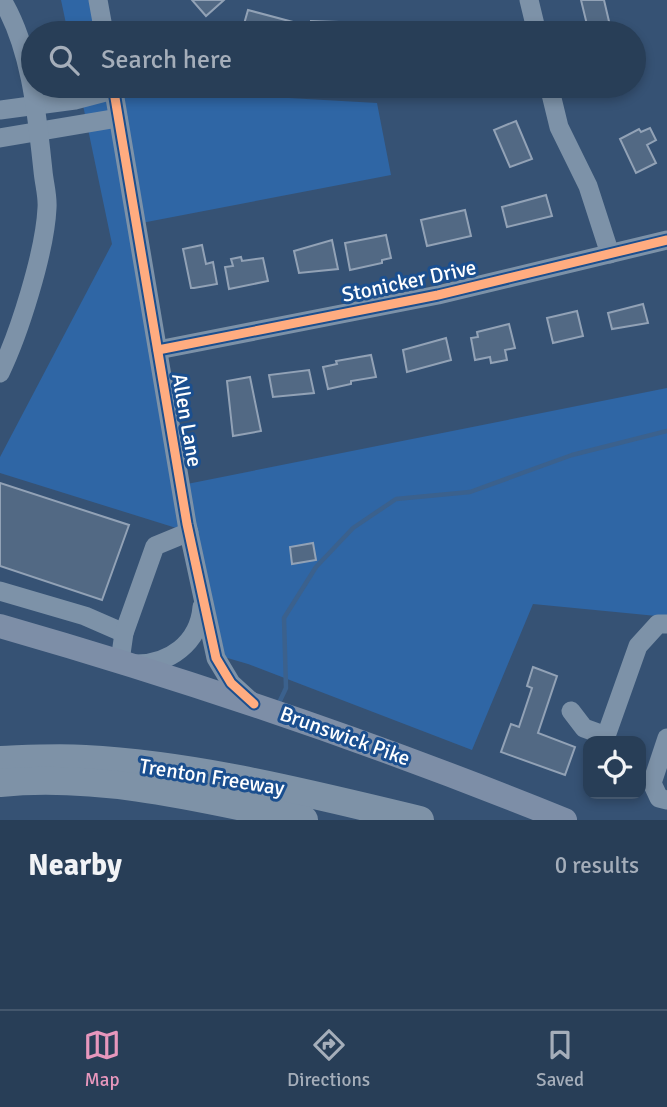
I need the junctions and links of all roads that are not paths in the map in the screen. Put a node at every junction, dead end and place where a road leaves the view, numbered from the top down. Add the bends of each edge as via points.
1 (2, 0) edge
2 (98, 0) edge
3 (529, 0) edge
4 (102, 21) edge
5 (534, 21) edge
6 (21, 47) edge
7 (33, 98) edge
8 (81, 98) edge
9 (115, 98) edge
10 (552, 98) edge
11 (34, 104) junction
12 (0, 110) edge
13 (118, 118) junction
14 (39, 132) junction
15 (0, 138) edge
16 (667, 240) edge
17 (610, 254) junction
18 (158, 350) junction
19 (0, 373) edge
20 (189, 532) junction
21 (0, 591) edge
22 (203, 599) junction
23 (667, 624) edge
24 (0, 626) edge
25 (124, 633) junction
26 (125, 662) junction
27 (259, 705) junction
28 (570, 712) dead end
29 (600, 736) edge
30 (607, 736) edge
31 (667, 738) edge
32 (2, 775) edge
33 (656, 797) edge
34 (304, 820) edge
35 (420, 820) edge
36 (565, 820) edge

1 - 6 street via 15,21
2 - 4 street
3 - 5 street
7 - 11 street
8 - 11 street
9 - 13 street, Allen Lane
10 - 17 street
11 - 12 street
11 - 14 street
13 - 14 street
13 - 18 street, Allen Lane
14 - 15 street
14 - 19 street via 47,208 36,261
16 - 17 street, Stonicker Drive
17 - 18 street, Stonicker Drive via 438,295
18 - 20 street, Allen Lane
20 - 22 street, Allen Lane
20 - 25 street via 155,546
21 - 25 street via 85,616
22 - 26 street, Allen Lane via 202,616 187,644 162,661
22 - 27 street, Allen Lane via 220,669
23 - 30 street via 658,624 638,646
24 - 26 main road, Brunswick Pike
25 - 26 street
26 - 27 main road, Brunswick Pike
27 - 36 main road, Brunswick Pike
28 - 29 street via 584,728
31 - 33 street via 652,783
32 - 34 highway, Trenton Freeway via 160,791
32 - 35 highway, Trenton Freeway via 85,759 287,788

